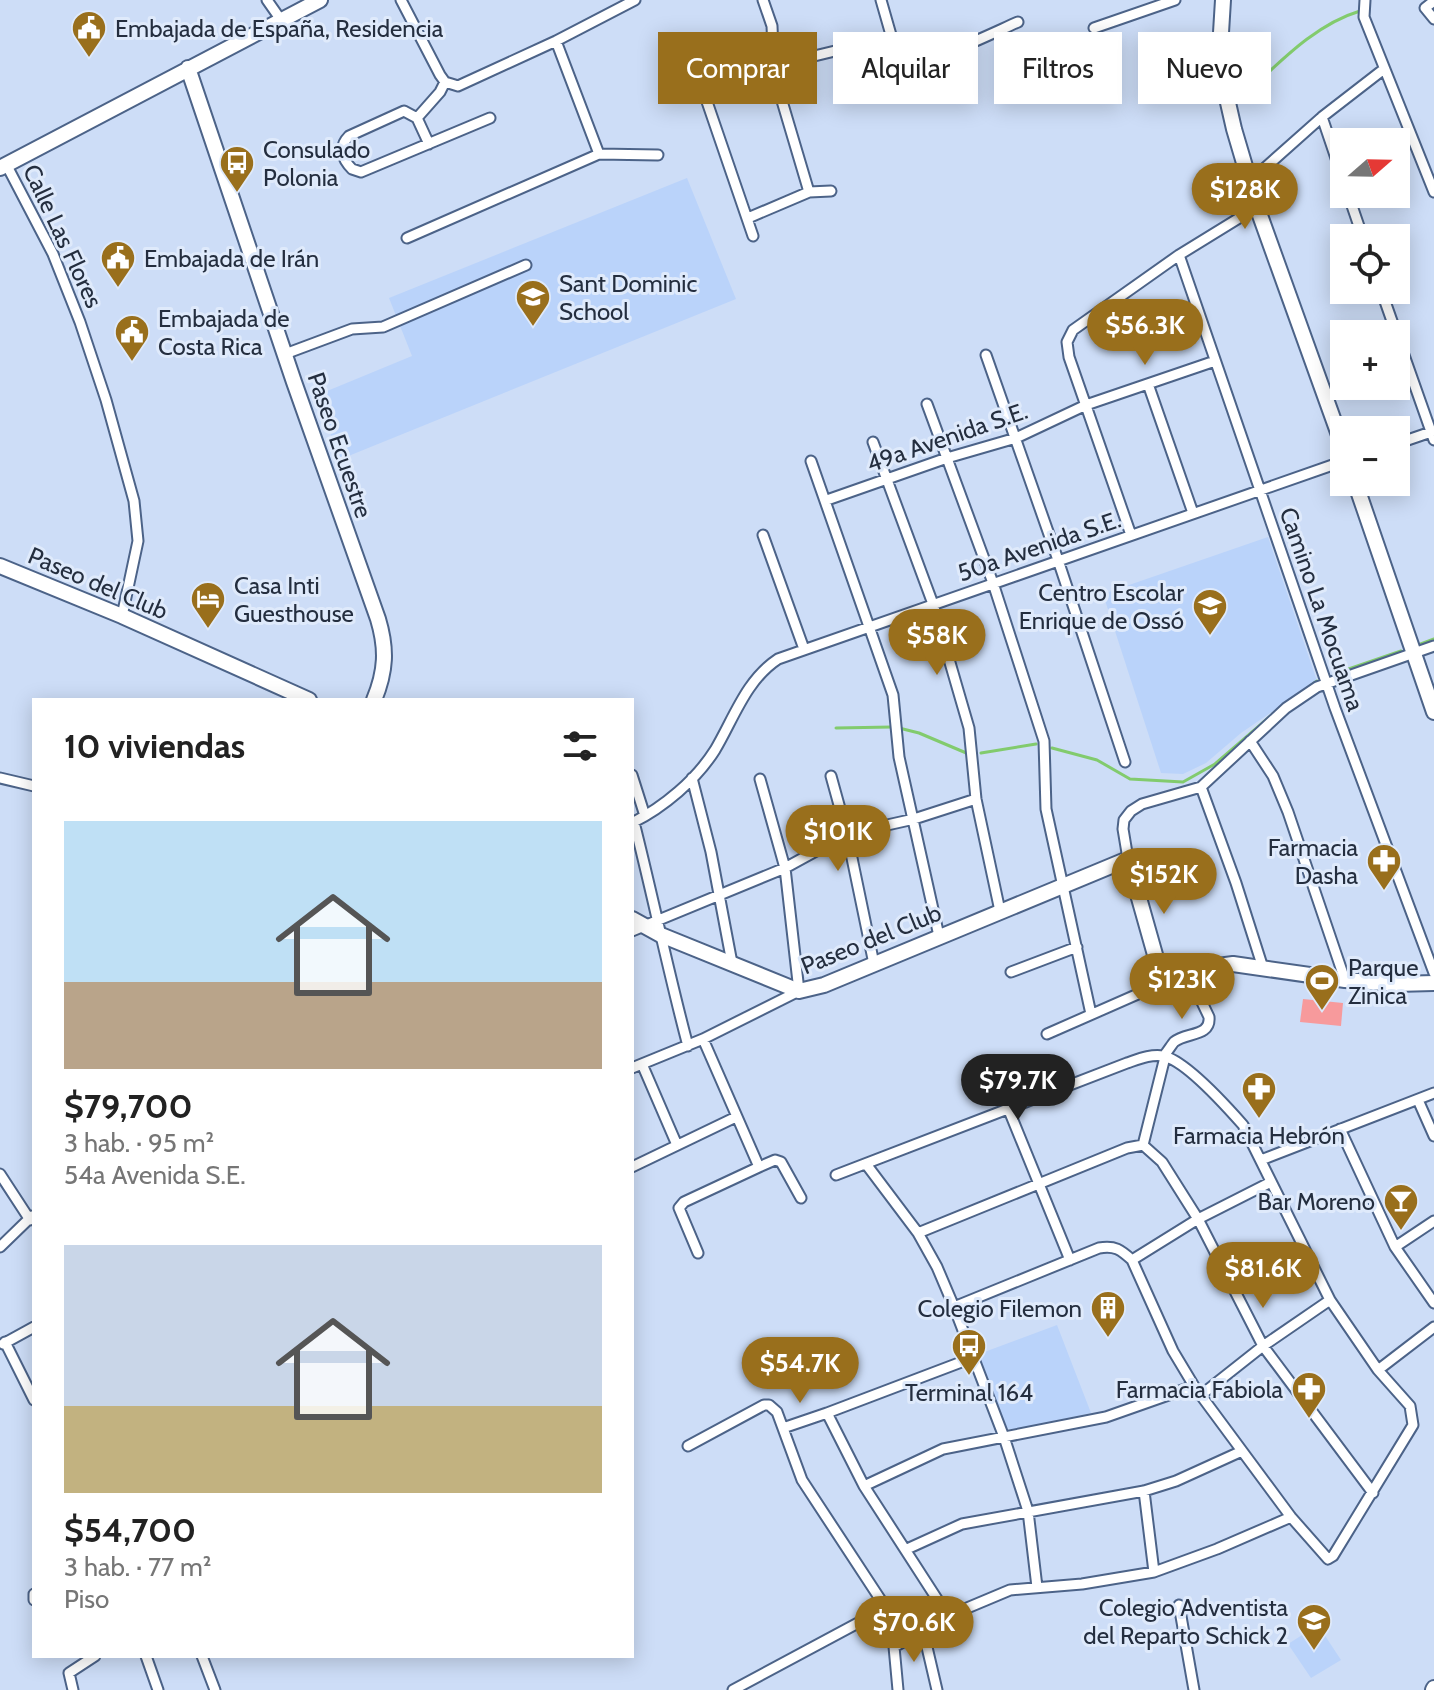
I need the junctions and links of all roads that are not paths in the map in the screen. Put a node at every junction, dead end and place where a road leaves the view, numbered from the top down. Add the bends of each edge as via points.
1 (267, 0) edge
2 (320, 0) edge
3 (401, 0) edge
4 (635, 0) edge
5 (763, 0) edge
6 (881, 0) edge
7 (1175, 0) edge
8 (1223, 0) edge
9 (1365, 0) edge
10 (1434, 1) edge
11 (1434, 19) edge
12 (281, 20) junction
13 (1018, 22) dead end
14 (1094, 28) dead end
15 (772, 32) edge
16 (556, 41) junction
17 (188, 68) junction
18 (1384, 69) junction
19 (445, 82) junction
20 (708, 104) edge
21 (784, 104) edge
22 (1322, 117) junction
23 (417, 118) junction
24 (490, 118) dead end
25 (1330, 141) edge
26 (429, 144) junction
27 (599, 154) junction
28 (658, 155) dead end
29 (2, 162) edge
30 (1249, 182) junction
31 (831, 191) dead end
32 (809, 192) junction
33 (1434, 192) edge
34 (1257, 207) junction
35 (748, 218) junction
36 (753, 236) dead end
37 (407, 238) dead end
38 (1179, 255) junction
39 (526, 265) dead end
40 (1386, 304) edge
41 (285, 354) junction
42 (986, 355) dead end
43 (1215, 361) junction
44 (1148, 384) junction
45 (927, 404) dead end
46 (1086, 405) junction
47 (1332, 416) edge
48 (1432, 436) edge
49 (1016, 438) junction
50 (1410, 441) edge
51 (873, 442) dead end
52 (947, 458) junction
53 (811, 461) dead end
54 (1330, 466) edge
55 (886, 478) junction
56 (1259, 490) junction
57 (1360, 496) edge
58 (827, 500) junction
59 (1193, 513) junction
60 (763, 535) dead end
61 (1131, 535) junction
62 (1058, 560) junction
63 (0, 566) edge
64 (993, 583) junction
65 (933, 604) junction
66 (122, 616) junction
67 (868, 626) junction
68 (1434, 646) edge
69 (804, 649) junction
70 (1413, 653) junction
71 (1327, 683) junction
72 (305, 698) edge
73 (375, 698) edge
74 (1434, 712) edge
75 (1250, 741) junction
76 (1125, 762) dead end
77 (831, 776) dead end
78 (0, 778) edge
79 (692, 778) junction
80 (760, 779) dead end
81 (634, 781) edge
82 (32, 786) edge
83 (1201, 787) junction
84 (976, 799) junction
85 (645, 816) junction
86 (914, 819) junction
87 (634, 822) edge
88 (634, 831) edge
89 (847, 834) junction
90 (1128, 859) junction
91 (785, 868) junction
92 (1065, 886) junction
93 (719, 896) junction
94 (1000, 911) junction
95 (646, 927) edge
96 (939, 936) junction
97 (1077, 947) junction
98 (732, 963) junction
99 (874, 964) junction
100 (1263, 968) junction
101 (1011, 972) dead end
102 (1188, 973) junction
103 (1434, 973) edge
104 (1345, 980) junction
105 (1163, 983) junction
106 (1434, 983) edge
107 (799, 991) junction
108 (1091, 1014) junction
109 (1047, 1034) dead end
110 (703, 1039) junction
111 (688, 1046) junction
112 (1166, 1056) junction
113 (637, 1066) edge
114 (1434, 1093) edge
115 (1418, 1100) junction
116 (1008, 1108) junction
117 (736, 1117) junction
118 (1340, 1129) junction
119 (1434, 1136) edge
120 (677, 1145) junction
121 (1143, 1145) junction
122 (1261, 1160) junction
123 (866, 1164) junction
124 (634, 1166) edge
125 (759, 1167) junction
126 (0, 1174) edge
127 (836, 1175) dead end
128 (1271, 1182) junction
129 (1039, 1184) junction
130 (801, 1198) dead end
131 (32, 1217) edge
132 (1198, 1219) junction
133 (1434, 1221) edge
134 (918, 1233) junction
135 (0, 1247) edge
136 (1395, 1247) junction
137 (698, 1253) dead end
138 (1070, 1260) junction
139 (1132, 1260) junction
140 (1330, 1300) junction
141 (1434, 1303) edge
142 (954, 1307) junction
143 (1434, 1327) edge
144 (32, 1328) edge
145 (3, 1344) edge
146 (1263, 1346) junction
147 (972, 1358) junction
148 (1378, 1370) junction
149 (1194, 1386) junction
150 (1201, 1395) junction
151 (32, 1396) edge
152 (827, 1413) junction
153 (783, 1428) junction
154 (1004, 1437) junction
155 (688, 1446) dead end
156 (1242, 1451) junction
157 (864, 1486) junction
158 (1144, 1491) junction
159 (1373, 1493) junction
160 (1028, 1511) junction
161 (1291, 1517) junction
162 (907, 1549) junction
163 (1154, 1572) junction
164 (1037, 1587) junction
165 (1179, 1605) dead end
166 (886, 1608) junction
167 (948, 1616) junction
168 (923, 1630) junction
169 (894, 1647) junction
170 (92, 1658) edge
171 (147, 1658) edge
172 (203, 1658) edge
173 (73, 1690) edge
174 (158, 1690) edge
175 (215, 1690) edge
176 (733, 1690) edge
177 (898, 1690) edge
178 (937, 1690) edge
179 (1194, 1690) edge

1 - 12 street
2 - 12 street
3 - 19 street
4 - 16 street
5 - 15 street
6 - 13 street via 897,56 908,66
7 - 14 street
8 - 30 street via 1221,72
9 - 18 street via 1364,17
10 - 11 street via 1425,8
12 - 17 street
16 - 19 street via 469,82
16 - 27 street
17 - 29 street
17 - 41 street, Paseo Ecuestre
18 - 22 street
18 - 33 street
19 - 23 street
20 - 35 street
21 - 32 street
22 - 25 street
22 - 30 street
23 - 26 street
23 - 26 street via 404,111 349,136 342,147 346,163 361,172
24 - 26 street
27 - 28 street
27 - 37 street
29 - 66 street, Calle Las Flores via 53,254 106,400 134,501 138,541
30 - 34 street
31 - 32 street
32 - 35 street
34 - 38 street
34 - 47 street
35 - 36 street
38 - 43 street, Camino La Mocuama
38 - 46 street via 1073,330 1067,342 1069,357
39 - 41 street via 383,327 352,329
40 - 48 street
41 - 73 street, Paseo Ecuestre via 383,636 386,656
42 - 49 street
43 - 44 street, 49a Avenida S.E.
43 - 56 street, Camino La Mocuama
44 - 46 street, 49a Avenida S.E.
44 - 59 street
45 - 52 street
46 - 49 street, 49a Avenida S.E.
46 - 61 street
48 - 50 street
49 - 52 street, 49a Avenida S.E.
49 - 62 street
51 - 55 street
52 - 55 street, 49a Avenida S.E.
52 - 64 street
53 - 58 street
54 - 56 street, 50a Avenida S.E.
55 - 58 street, 49a Avenida S.E.
55 - 65 street
56 - 59 street, 50a Avenida S.E.
56 - 71 street, Camino La Mocuama
57 - 70 street
58 - 67 street
59 - 61 street, 50a Avenida S.E.
60 - 69 street
61 - 62 street, 50a Avenida S.E.
62 - 64 street, 50a Avenida S.E.
62 - 76 street
63 - 66 street, Paseo del Club
64 - 65 street, 50a Avenida S.E.
64 - 92 street via 1044,741 1046,809
65 - 67 street, 50a Avenida S.E.
65 - 84 street via 969,728
66 - 72 street, Paseo del Club
67 - 69 street, 50a Avenida S.E.
67 - 86 street via 893,695 899,757
68 - 70 street
69 - 79 street, 50a Avenida S.E. via 778,659 757,676 713,753
70 - 71 street
70 - 74 street
71 - 75 street via 1286,708
71 - 103 street, Camino La Mocuama
75 - 83 street
75 - 104 street via 1288,812
77 - 89 street
78 - 82 street
79 - 85 street, 50a Avenida S.E.
79 - 93 street
80 - 91 street
81 - 85 street
83 - 90 street via 1131,811 1123,829
83 - 100 street
84 - 86 street
84 - 94 street
85 - 87 street, 50a Avenida S.E.
86 - 89 street
86 - 96 street
88 - 95 street
89 - 91 street
89 - 99 street
90 - 92 street, Paseo del Club
90 - 105 street
91 - 93 street
91 - 107 street
92 - 94 street, Paseo del Club
92 - 97 street
93 - 95 street
93 - 98 street
94 - 96 street, Paseo del Club
95 - 98 street, Paseo del Club
95 - 111 street
96 - 99 street, Paseo del Club
97 - 101 street
97 - 108 street
98 - 107 street, Paseo del Club
99 - 107 street, Paseo del Club
100 - 102 street via 1233,964
100 - 104 street
102 - 105 street
102 - 112 street via 1210,1024 1176,1041
104 - 106 street
105 - 108 street
107 - 110 street
108 - 109 street
110 - 111 street
110 - 117 street
111 - 113 street
112 - 116 street via 1151,1055
112 - 121 street
112 - 122 street via 1224,1103
113 - 120 street
114 - 115 street
115 - 118 street
115 - 119 street
116 - 123 street
116 - 129 street
117 - 120 street
117 - 125 street
118 - 122 street
118 - 136 street
120 - 124 street
121 - 129 street
121 - 132 street via 1162,1162
122 - 128 street
123 - 127 street
123 - 134 street
125 - 130 street via 781,1162
125 - 137 street via 679,1208
126 - 131 street
128 - 132 street
128 - 140 street
129 - 134 street
129 - 138 street
131 - 135 street
132 - 139 street
132 - 146 street
133 - 136 street
134 - 142 street
136 - 141 street
138 - 139 street via 1112,1246
138 - 142 street
139 - 149 street
140 - 146 street
140 - 148 street
142 - 147 street
143 - 148 street
144 - 145 street
145 - 151 street
146 - 150 street
146 - 159 street
147 - 152 street
147 - 154 street
148 - 159 street via 1410,1406 1413,1425
149 - 150 street
149 - 154 street via 1106,1417
150 - 156 street
152 - 153 street
152 - 157 street
153 - 155 street via 777,1412 764,1405
153 - 166 street via 802,1480
154 - 157 street via 943,1449
154 - 160 street
156 - 158 street
156 - 161 street
157 - 162 street
158 - 160 street
158 - 163 street
159 - 161 street via 1328,1559
160 - 162 street via 962,1524
160 - 164 street
161 - 163 street
162 - 167 street
163 - 164 street
164 - 167 street via 1010,1590
165 - 179 street
166 - 169 street
166 - 176 street
167 - 168 street
168 - 169 street
168 - 178 street
169 - 177 street
170 - 173 street via 69,1673
171 - 174 street
172 - 175 street

